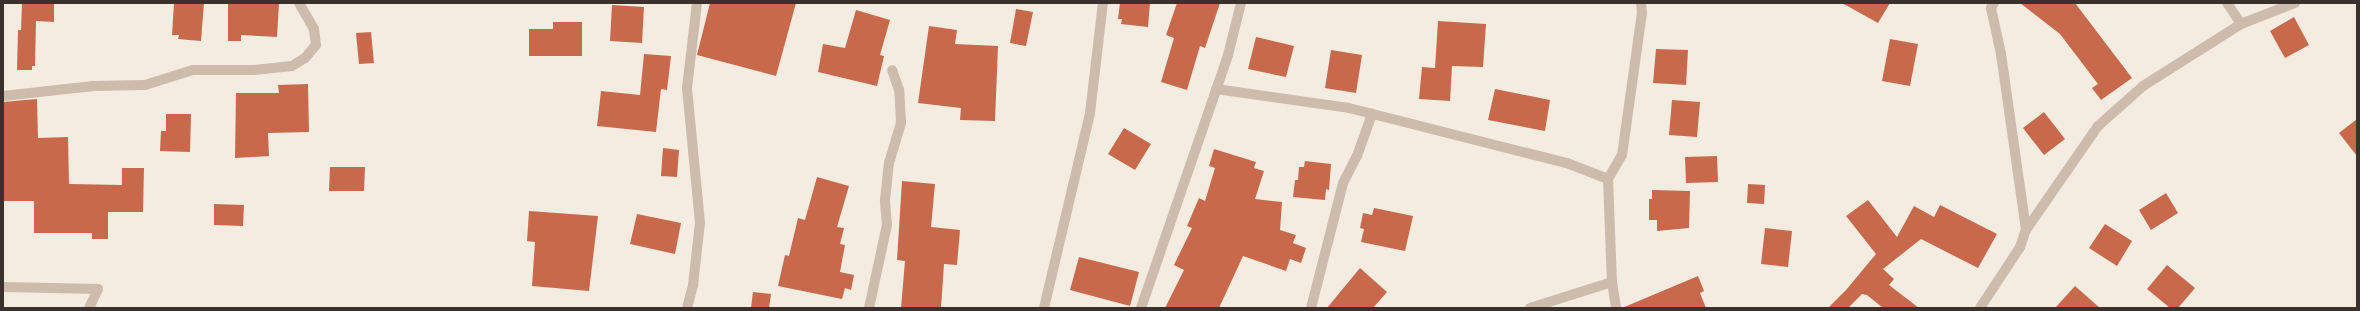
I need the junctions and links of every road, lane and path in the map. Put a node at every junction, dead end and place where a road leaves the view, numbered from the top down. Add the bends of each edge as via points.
1 (299, 3) edge
2 (697, 3) edge
3 (1104, 3) edge
4 (1241, 3) edge
5 (1641, 3) edge
6 (1994, 3) edge
7 (2227, 3) edge
8 (2295, 3) edge
9 (2241, 24) junction
10 (892, 70) dead end
11 (1216, 89) junction
12 (3, 96) edge
13 (1372, 114) junction
14 (1608, 179) junction
15 (2026, 230) junction
16 (1612, 282) junction
17 (3, 286) edge
18 (88, 308) edge
19 (687, 308) edge
20 (869, 308) edge
21 (1044, 308) edge
22 (1142, 308) edge
23 (1311, 308) edge
24 (1530, 308) edge
25 (1616, 308) edge
26 (1980, 308) edge

1 - 12 street via 314,29 316,45 305,58 292,66 254,70 193,70 145,85 93,86
2 - 19 street via 687,88 700,223 693,285
3 - 21 street via 1090,113
4 - 11 street via 1228,56
5 - 14 street via 1641,20 1622,155
6 - 15 street via 1991,8
7 - 9 street
8 - 9 street
9 - 15 street via 2143,86 2098,126
10 - 20 street via 899,90 901,123 889,163 885,200 887,225
11 - 13 street via 1349,108
11 - 22 street
13 - 14 street via 1567,163
13 - 23 street via 1357,156 1343,183
14 - 16 street
15 - 26 street via 2020,247
16 - 24 street
16 - 25 street
17 - 18 street via 98,288

